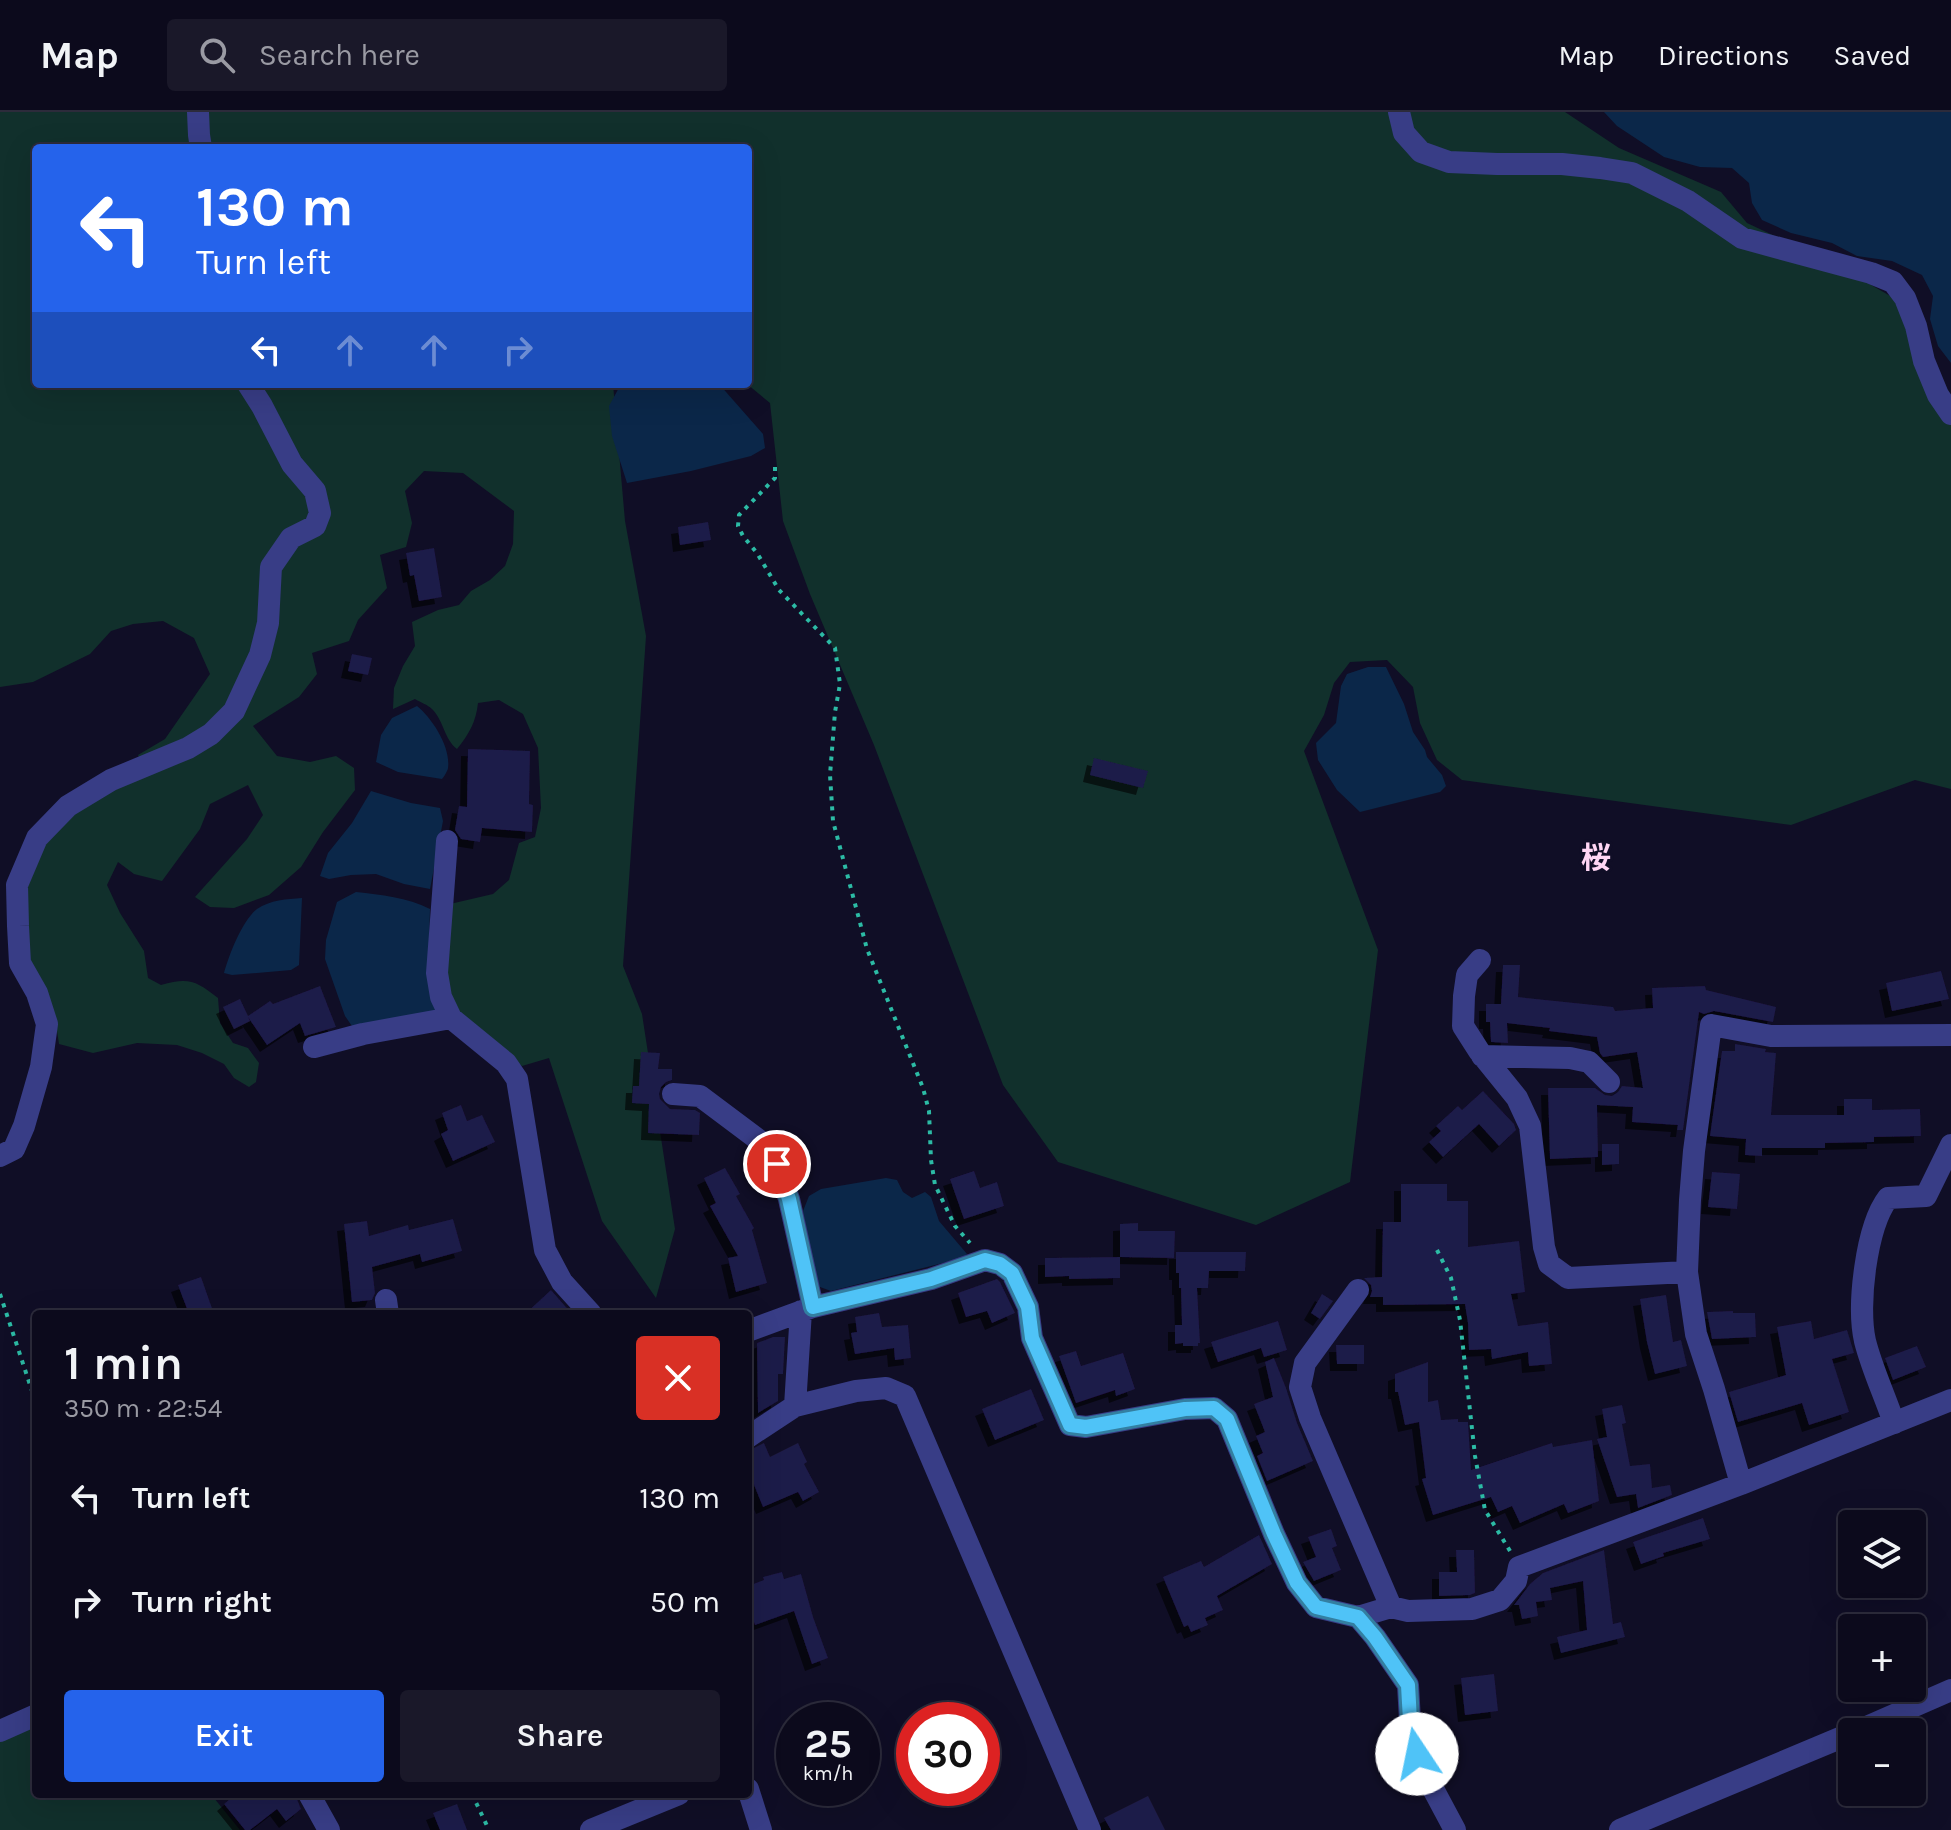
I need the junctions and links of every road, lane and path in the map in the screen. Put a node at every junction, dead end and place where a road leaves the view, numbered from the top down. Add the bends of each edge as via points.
1 (198, 112) edge
2 (1399, 112) edge
3 (201, 144) edge
4 (251, 388) edge
5 (1951, 414) edge
6 (775, 467) dead end
7 (447, 841) dead end
8 (1480, 960) dead end
9 (451, 1018) junction
10 (1951, 1035) edge
11 (314, 1047) dead end
12 (1482, 1056) junction
13 (1609, 1082) dead end
14 (673, 1094) dead end
15 (1951, 1145) edge
16 (0, 1156) edge
17 (1437, 1250) dead end
18 (985, 1260) junction
19 (1687, 1272) junction
20 (1358, 1290) dead end
21 (0, 1294) edge
22 (807, 1309) junction
23 (587, 1310) edge
24 (752, 1330) edge
25 (32, 1391) edge
26 (1951, 1400) edge
27 (795, 1406) junction
28 (1894, 1423) junction
29 (752, 1434) edge
30 (1741, 1484) junction
31 (1519, 1567) junction
32 (1391, 1607) junction
33 (1358, 1617) junction
34 (1951, 1690) edge
35 (32, 1717) edge
36 (1887, 1718) edge
37 (0, 1731) edge
38 (1838, 1739) edge
39 (311, 1798) edge
40 (474, 1798) edge
41 (669, 1798) edge
42 (751, 1798) edge
43 (329, 1830) edge
44 (489, 1830) edge
45 (591, 1830) edge
46 (761, 1830) edge
47 (1090, 1830) edge
48 (1455, 1830) edge
49 (1620, 1830) edge

1 - 3 street
2 - 5 street via 1404,133 1421,152 1449,162 1562,164 1632,173 1688,201 1742,238 1893,282 1905,298 1924,361
4 - 16 street via 292,464 315,491 320,513 315,526 291,538 271,567 260,655 234,711 188,748 111,780 68,806 37,838 17,885 18,926 20,963 47,1024 24,1126 14,1149
6 - 18 path via 775,478 739,515 738,526 779,590 835,648 840,684 830,775 833,821 867,949 926,1100 935,1185 955,1226
7 - 9 street via 437,973
8 - 12 street via 1467,975 1463,1026
9 - 11 street
9 - 23 street via 506,1063 517,1079 545,1250 562,1282
10 - 19 street via 1771,1036 1711,1025 1691,1187
12 - 13 street via 1570,1058 1589,1062
12 - 19 street via 1517,1098 1530,1126 1549,1264 1568,1278
14 - 22 street via 700,1096 764,1144 777,1164 789,1199
15 - 28 street via 1926,1196 1888,1198 1871,1237 1862,1285 1865,1340
17 - 31 path via 1451,1278 1460,1320 1485,1510
18 - 22 street
18 - 33 street via 1012,1273 1028,1307 1032,1338 1070,1425 1214,1408 1227,1419 1297,1583 1316,1607
19 - 30 street via 1696,1334
20 - 32 street via 1305,1363 1300,1387
21 - 25 path
22 - 24 street
22 - 27 street
26 - 28 street
27 - 29 street
27 - 47 street via 886,1388 905,1396
28 - 30 street
30 - 31 street
31 - 32 street via 1516,1581 1500,1600 1472,1609
32 - 33 street
33 - 48 street via 1408,1685 1411,1738
34 - 36 street
35 - 37 street
38 - 49 street
39 - 43 street
40 - 44 path
41 - 45 street
42 - 46 street

